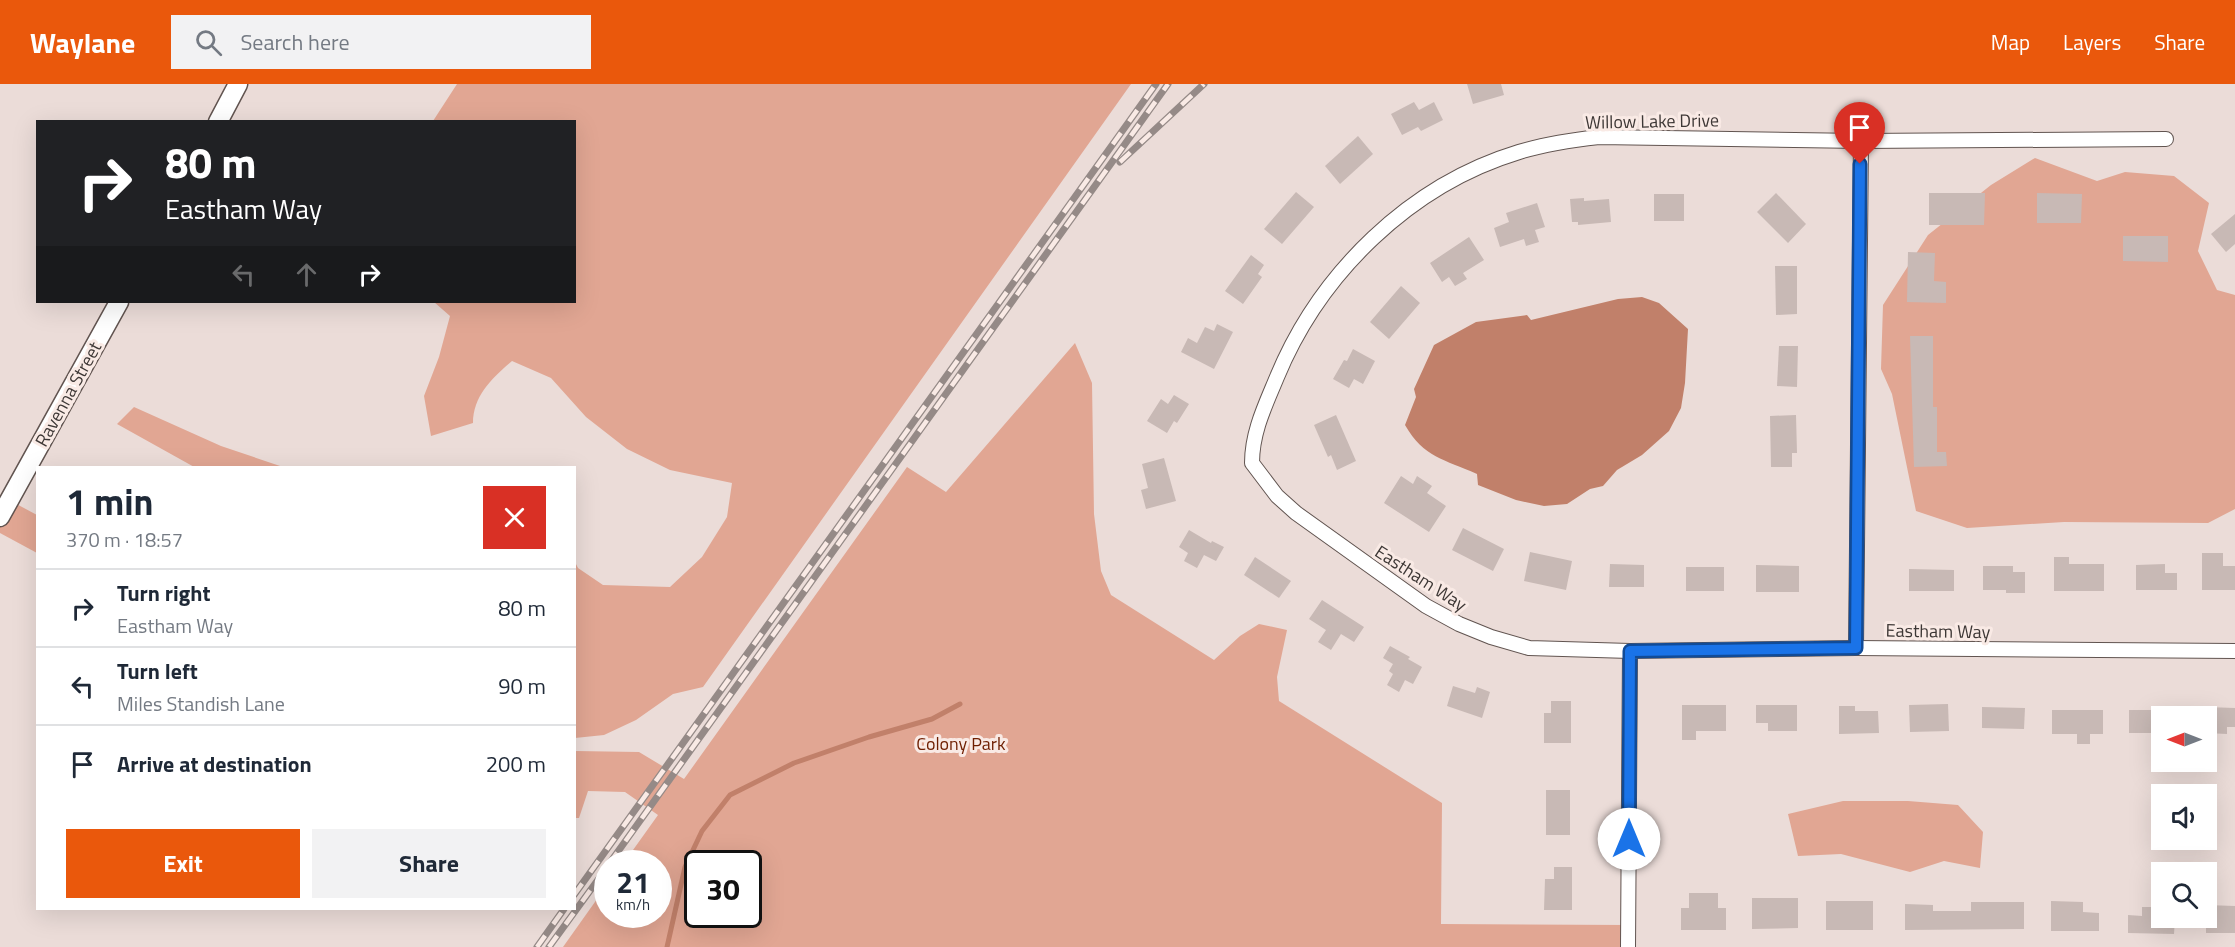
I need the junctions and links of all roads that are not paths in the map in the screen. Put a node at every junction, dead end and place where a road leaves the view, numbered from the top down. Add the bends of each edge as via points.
1 (238, 84) edge
2 (219, 120) edge
3 (2166, 139) dead end
4 (1861, 141) junction
5 (118, 303) edge
6 (1252, 446) joint
7 (1, 514) edge
8 (1856, 648) junction
9 (1630, 651) junction
10 (2235, 651) edge
11 (1628, 947) edge

1 - 2 street
3 - 4 street, Willow Lake Drive
4 - 6 street, Willow Lake Drive via 1599,137 1517,153 1463,174 1420,199 1349,261 1312,309 1284,361
4 - 8 street
5 - 7 street, Ravenna Street
6 - 9 street, Eastham Way via 1251,463 1296,513 1426,606 1459,624 1529,648
8 - 9 street, Eastham Way
8 - 10 street, Eastham Way
9 - 11 street

